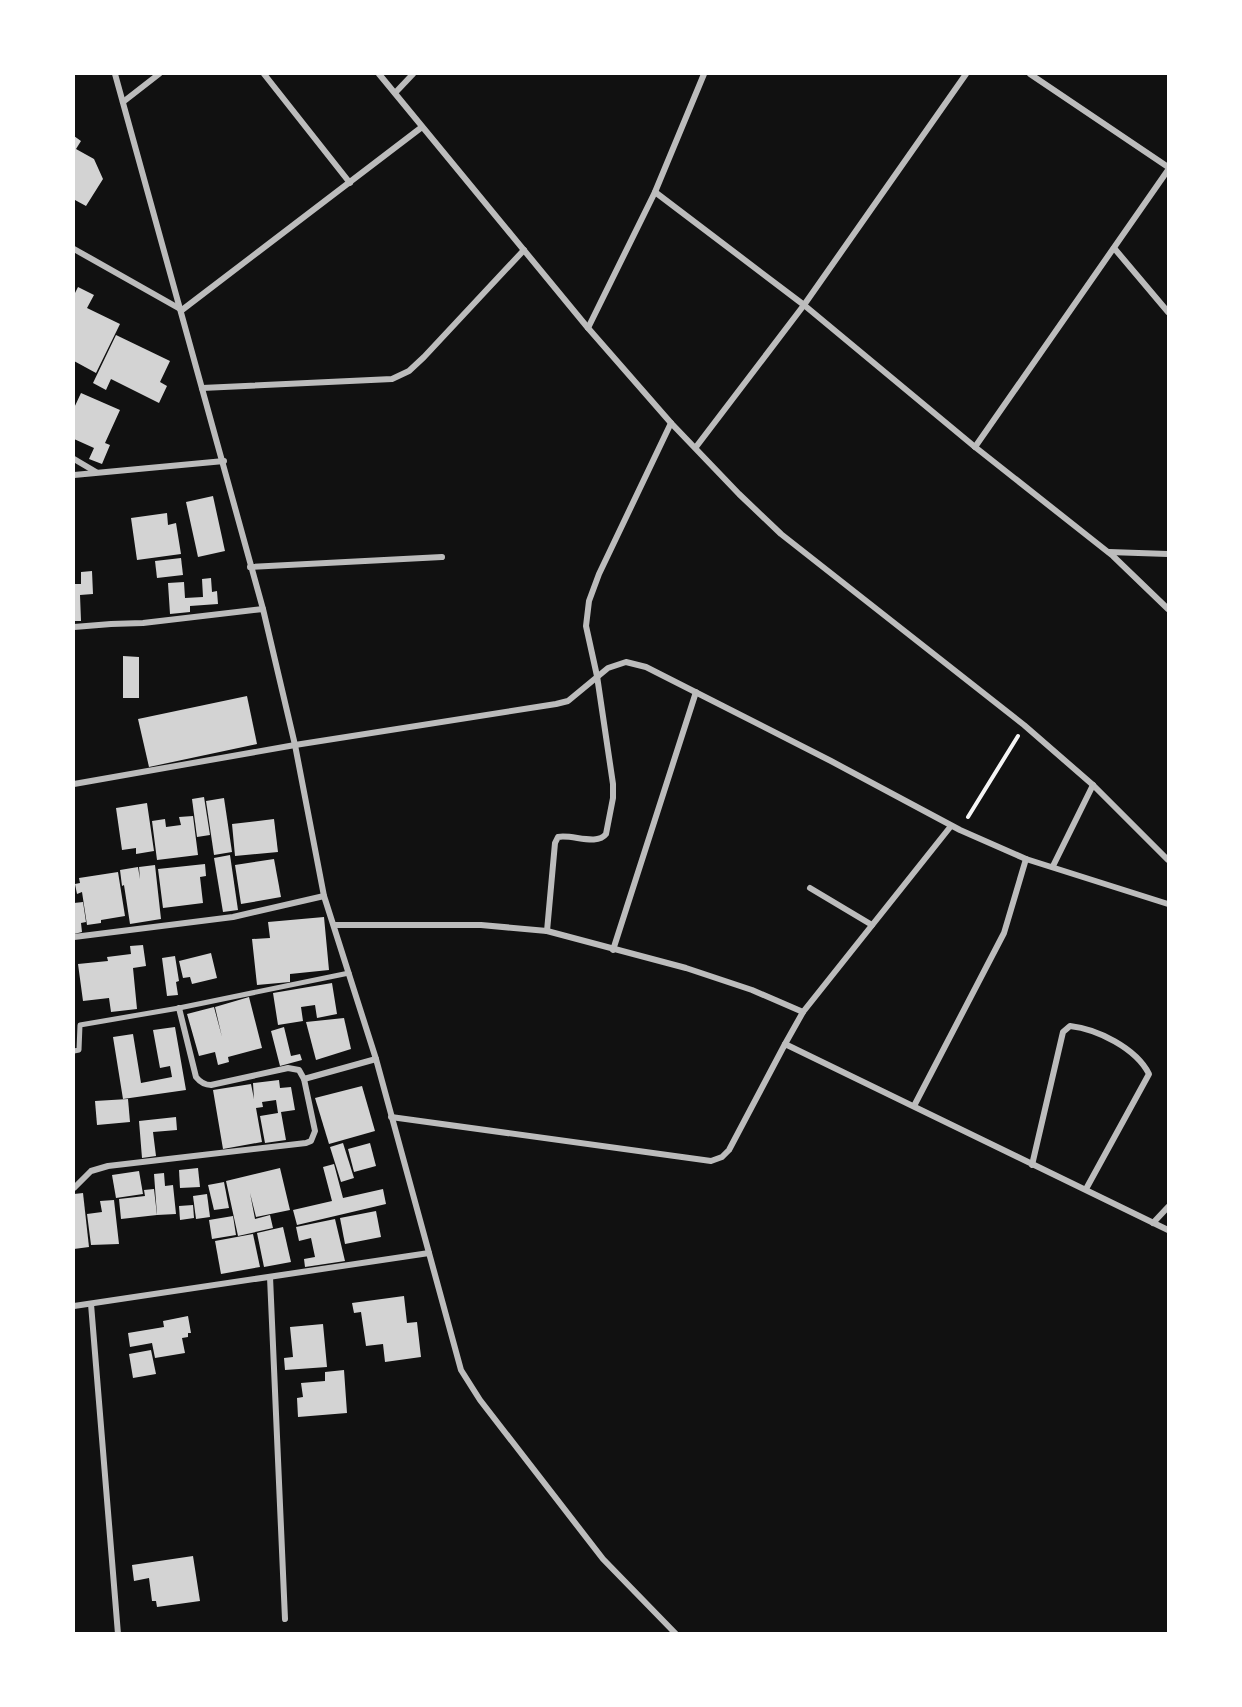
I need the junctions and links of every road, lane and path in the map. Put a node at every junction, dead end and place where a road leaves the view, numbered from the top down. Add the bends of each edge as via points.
1 (115, 74) edge
2 (159, 74) edge
3 (264, 74) edge
4 (379, 74) edge
5 (413, 74) edge
6 (704, 74) edge
7 (966, 74) edge
8 (1030, 74) edge
9 (395, 93) junction
10 (123, 102) junction
11 (422, 127) junction
12 (1168, 169) edge
13 (350, 183) junction
14 (655, 192) junction
15 (1114, 248) junction
16 (74, 249) edge
17 (524, 250) junction
18 (804, 305) junction
19 (182, 310) junction
20 (1168, 312) edge
21 (588, 328) junction
22 (202, 388) junction
23 (671, 423) junction
24 (696, 447) junction
25 (975, 447) junction
26 (74, 459) edge
27 (224, 461) junction
28 (96, 473) junction
29 (74, 475) edge
30 (1108, 552) junction
31 (1168, 554) edge
32 (442, 557) dead end
33 (250, 567) junction
34 (263, 609) junction
35 (1168, 609) edge
36 (74, 627) edge
37 (597, 676) junction
38 (696, 692) junction
39 (1024, 725) junction
40 (295, 745) junction
41 (74, 784) edge
42 (1093, 784) junction
43 (951, 826) junction
44 (960, 830) junction
45 (1026, 859) junction
46 (1168, 860) edge
47 (1053, 866) junction
48 (810, 888) dead end
49 (324, 896) junction
50 (1168, 904) edge
51 (334, 925) junction
52 (872, 926) junction
53 (547, 931) junction
54 (74, 937) edge
55 (613, 950) junction
56 (349, 973) junction
57 (179, 1008) junction
58 (803, 1012) junction
59 (785, 1044) junction
60 (74, 1051) edge
61 (376, 1059) junction
62 (304, 1079) junction
63 (914, 1106) junction
64 (391, 1117) junction
65 (1032, 1165) junction
66 (74, 1188) edge
67 (1086, 1190) junction
68 (1168, 1207) edge
69 (1153, 1223) junction
70 (1168, 1230) edge
71 (429, 1253) junction
72 (270, 1276) junction
73 (91, 1304) junction
74 (74, 1306) edge
75 (285, 1619) dead end
76 (118, 1634) edge
77 (676, 1634) edge

1 - 10 street
2 - 10 street
3 - 13 street
4 - 9 street
5 - 9 street
6 - 14 street
7 - 18 street
8 - 12 street
9 - 11 street
10 - 19 street
11 - 13 street
11 - 17 street
12 - 15 street
13 - 19 street
14 - 18 street
14 - 21 street
15 - 20 street
15 - 25 street
16 - 19 street
17 - 21 street
17 - 22 street via 424,357 409,371 392,379
18 - 24 street
18 - 25 street
19 - 22 street
21 - 23 street
22 - 27 street
23 - 24 street
23 - 37 street via 589,601 586,626
24 - 39 street via 781,534
25 - 30 street
26 - 28 street
27 - 28 street
27 - 33 street
28 - 29 street
30 - 31 street
30 - 35 street
32 - 33 street
33 - 34 street
34 - 36 street
34 - 40 street
37 - 38 street via 626,662 646,667
37 - 40 street via 568,701
37 - 53 street via 613,784 608,825 603,838 597,840 558,837
38 - 43 street
38 - 55 street
39 - 42 street
39 - 44 path
40 - 41 street
40 - 49 street
42 - 46 street
42 - 47 street
43 - 44 street
43 - 52 street
44 - 45 street
45 - 47 street
45 - 63 street via 1004,933
47 - 50 street
48 - 52 street
49 - 51 street
49 - 54 street via 233,917
51 - 53 street via 481,925
51 - 56 street
52 - 58 street
53 - 55 street
55 - 58 street via 686,968
56 - 57 street
56 - 61 street
57 - 60 street via 80,1025 79,1050
57 - 62 street via 196,1077 206,1085 288,1068 299,1070
58 - 59 street
59 - 63 street
59 - 64 street via 729,1150 711,1161
61 - 62 street
61 - 64 street
62 - 66 street via 315,1131 311,1141 108,1166 91,1171
63 - 65 street
64 - 71 street
65 - 67 street
65 - 67 street via 1063,1032 1070,1026 1081,1028 1113,1042 1139,1059 1149,1074
67 - 69 street
68 - 69 street
69 - 70 street
71 - 72 street
71 - 77 street via 461,1370 480,1400 603,1559
72 - 73 street
72 - 75 street
73 - 74 street
73 - 76 street

